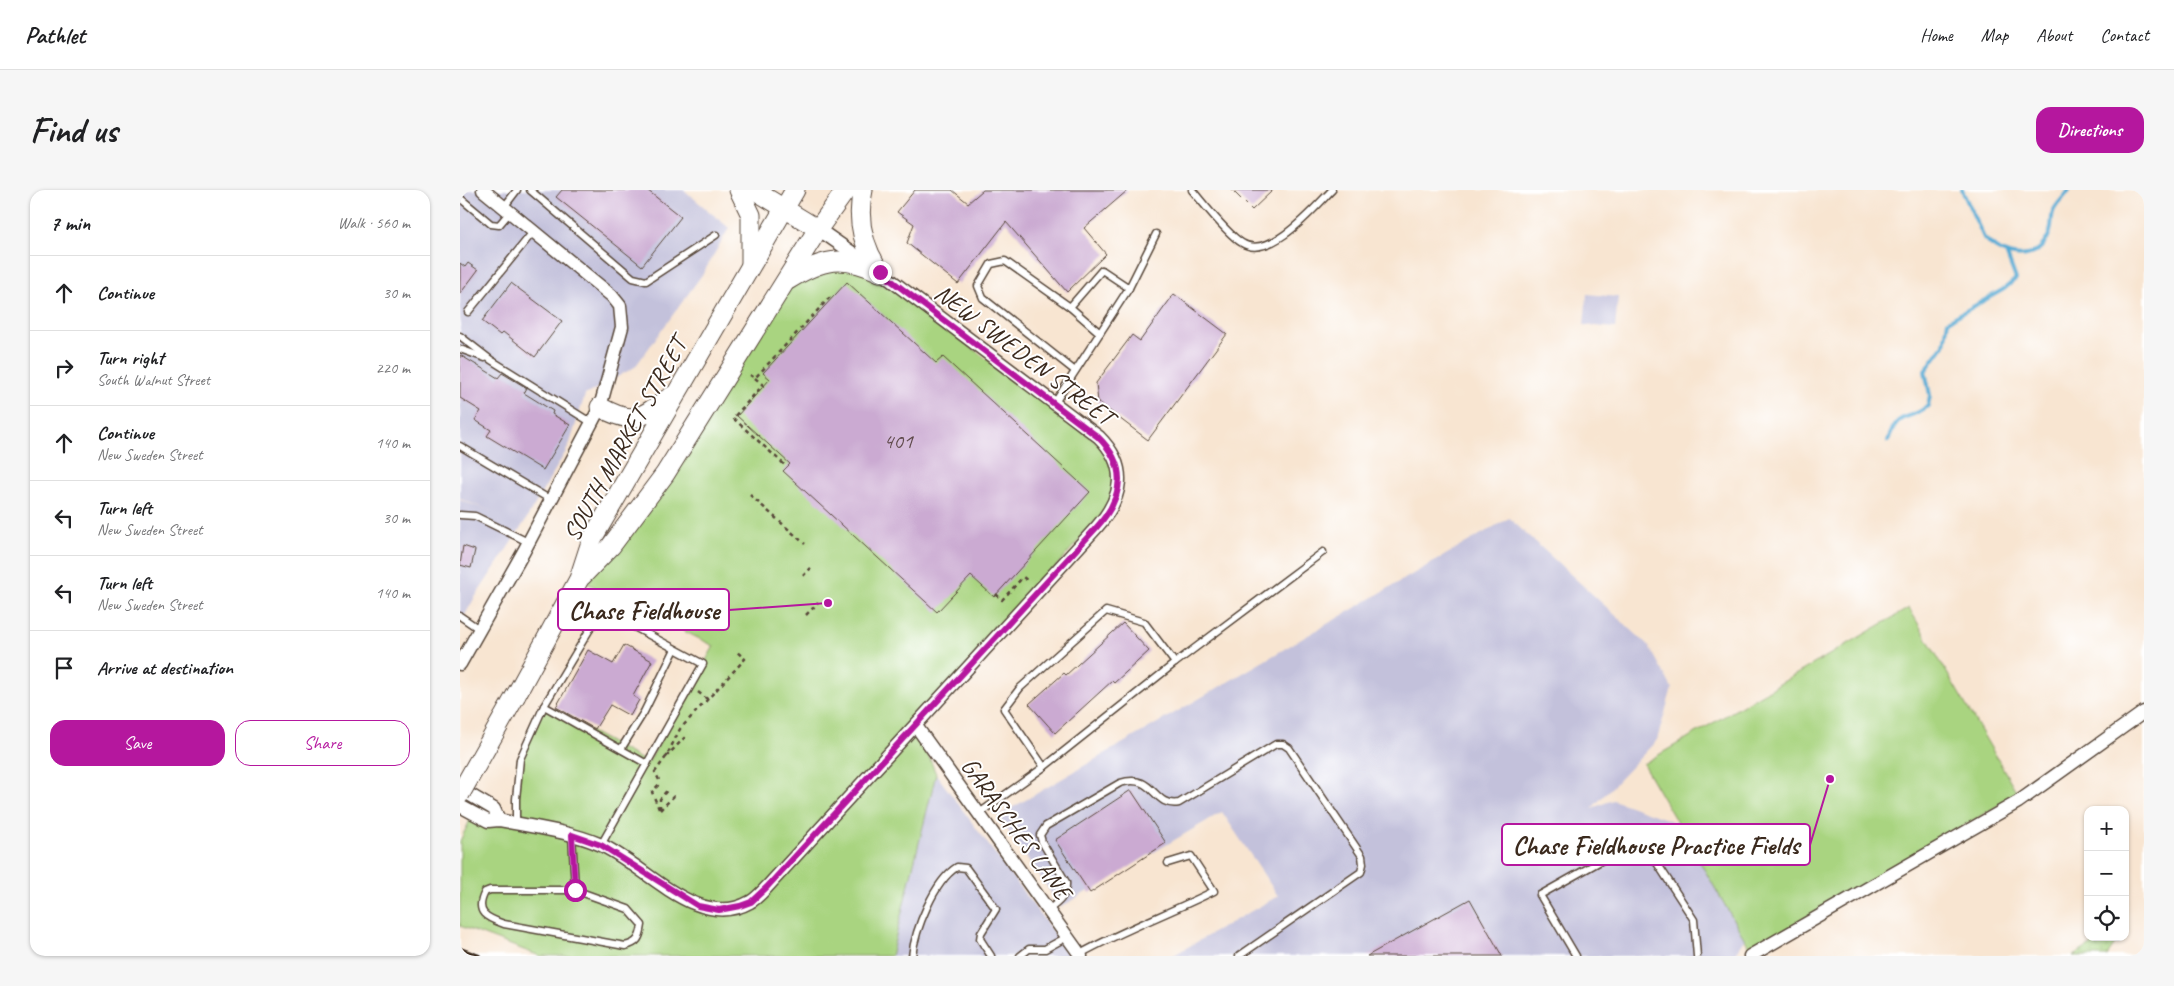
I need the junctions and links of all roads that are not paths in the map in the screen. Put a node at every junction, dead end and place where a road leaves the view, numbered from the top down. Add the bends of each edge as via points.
1 (483, 190) edge
2 (517, 190) edge
3 (530, 190) edge
4 (739, 190) edge
5 (754, 190) edge
6 (795, 190) edge
7 (846, 190) edge
8 (863, 190) edge
9 (1192, 190) edge
10 (1332, 190) edge
11 (460, 198) edge
12 (785, 209) junction
13 (507, 210) junction
14 (818, 229) junction
15 (533, 232) junction
16 (1156, 234) dead end
17 (716, 235) dead end
18 (751, 265) junction
19 (880, 272) junction
20 (787, 281) junction
21 (1129, 288) junction
22 (1070, 307) junction
23 (468, 312) dead end
24 (1100, 333) junction
25 (460, 336) edge
26 (460, 350) edge
27 (491, 360) junction
28 (1075, 371) junction
29 (675, 394) junction
30 (1054, 404) junction
31 (596, 415) junction
32 (460, 446) edge
33 (551, 500) junction
34 (460, 514) edge
35 (528, 542) junction
36 (1323, 552) dead end
37 (579, 579) junction
38 (460, 616) edge
39 (479, 629) junction
40 (675, 649) junction
41 (1175, 663) junction
42 (460, 664) edge
43 (544, 706) junction
44 (2144, 712) edge
45 (916, 726) junction
46 (621, 749) junction
47 (647, 764) junction
48 (1044, 767) junction
49 (460, 789) edge
50 (460, 794) edge
51 (460, 806) edge
52 (978, 814) junction
53 (499, 820) junction
54 (516, 824) junction
55 (572, 835) junction
56 (601, 845) junction
57 (1168, 863) dead end
58 (575, 890) junction
59 (1048, 910) junction
60 (1067, 937) junction
61 (1080, 955) edge
62 (912, 956) edge
63 (991, 956) edge
64 (1020, 956) edge
65 (1239, 956) edge
66 (1576, 956) edge
67 (1697, 956) edge
68 (1750, 956) edge

1 - 13 street
2 - 13 lane
3 - 17 lane via 633,278 646,281
4 - 18 main road via 750,216
5 - 12 street
6 - 12 main road, SOUTH MARKET STREET
7 - 14 main road
8 - 19 main road via 859,205 862,235 867,253
9 - 10 lane via 1239,242 1252,247 1280,239
11 - 13 lane via 491,224 499,225
12 - 14 street
12 - 18 main road, SOUTH MARKET STREET
13 - 15 street
14 - 19 street, NEW SWEDEN STREET
14 - 20 main road
15 - 23 lane
15 - 31 street, SOUTH MARKET STREET via 620,306 622,327
16 - 21 lane
18 - 29 main road, SOUTH MARKET STREET
19 - 20 main road via 858,262 833,260
19 - 30 street, NEW SWEDEN STREET
20 - 37 main road via 665,474 611,546
21 - 22 lane via 1102,270
21 - 24 lane
22 - 24 lane
22 - 28 lane via 1005,261 991,264 978,286 983,298
24 - 28 lane
25 - 27 lane
26 - 27 lane
27 - 31 lane
28 - 30 lane
29 - 31 main road via 634,419
29 - 37 main road, SOUTH MARKET STREET via 592,539
30 - 45 street, NEW SWEDEN STREET via 1098,437 1114,455 1119,477 1111,510
31 - 33 street, SOUTH MARKET STREET
32 - 33 lane
33 - 35 street, SOUTH MARKET STREET
34 - 35 lane via 475,516
35 - 39 street, SOUTH MARKET STREET
36 - 41 lane
37 - 50 main road, SOUTH MARKET STREET, bridge
38 - 39 lane
39 - 42 street, SOUTH MARKET STREET
40 - 43 lane via 627,623 599,614
40 - 46 lane via 644,712
40 - 47 lane via 703,664
41 - 48 lane
41 - 48 lane via 1144,622 1106,611 1020,688 1004,709
43 - 46 lane
43 - 54 lane via 520,759
44 - 68 street via 2018,802
45 - 52 street, GARASCHES LANE
45 - 56 street, NEW SWEDEN STREET via 751,902 719,910 698,906
46 - 47 lane
47 - 56 lane
48 - 52 lane
49 - 53 street via 494,808
51 - 53 street, NEW SWEDEN STREET via 488,821
52 - 59 street, GARASCHES LANE
53 - 54 street, NEW SWEDEN STREET
54 - 55 street, NEW SWEDEN STREET
55 - 56 street, NEW SWEDEN STREET
55 - 58 lane
57 - 61 lane via 1191,856 1214,891
58 - 58 lane via 628,909 642,925 640,938 635,944 625,946 504,924 488,918 480,901 484,892 490,890
59 - 60 street, GARASCHES LANE
59 - 65 lane via 1060,900 1066,882 1042,842 1040,835 1046,826 1130,780 1145,783 1164,802 1179,803 1276,744 1283,744 1289,748 1362,856 1363,864 1361,872
60 - 61 street, GARASCHES LANE
60 - 64 lane via 1045,949 1030,950
62 - 63 lane via 914,939 933,896 952,870 958,867 966,868 996,909 980,939
66 - 67 lane via 1540,895 1631,844 1657,863 1694,920

